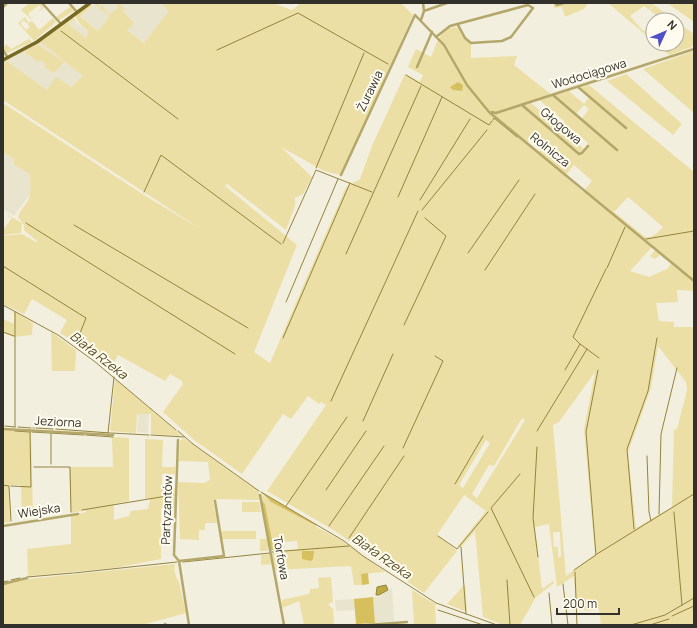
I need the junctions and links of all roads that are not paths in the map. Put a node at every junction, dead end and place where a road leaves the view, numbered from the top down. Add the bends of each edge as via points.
1 (7, 3) edge
2 (42, 3) edge
3 (69, 3) edge
4 (90, 3) edge
5 (423, 3) edge
6 (447, 3) edge
7 (555, 3) edge
8 (564, 3) edge
9 (3, 7) edge
10 (424, 11) junction
11 (77, 12) junction
12 (415, 15) joint
13 (420, 20) junction
14 (61, 24) junction
15 (458, 25) junction
16 (432, 32) junction
17 (436, 37) junction
18 (694, 49) edge
19 (3, 50) edge
20 (8, 58) junction
21 (3, 60) edge
22 (417, 67) dead end
23 (578, 87) junction
24 (554, 95) junction
25 (522, 105) junction
26 (489, 112) junction
27 (626, 128) dead end
28 (588, 146) dead end
29 (617, 150) dead end
30 (341, 175) dead end
31 (694, 280) edge
32 (3, 428) edge
33 (112, 435) dead end
34 (178, 440) dead end
35 (260, 495) dead end
36 (215, 501) dead end
37 (78, 514) dead end
38 (3, 526) edge
39 (179, 561) junction
40 (27, 578) dead end
41 (3, 584) edge
42 (407, 622) dead end
43 (189, 625) edge
44 (284, 625) edge
45 (367, 625) edge

1 - 9 street
2 - 14 street
3 - 11 street
4 - 11 main road
5 - 10 street
6 - 10 street
7 - 8 street
10 - 13 street
11 - 14 main road
12 - 13 street, Rolnicza
12 - 30 street, Żurawia
13 - 16 street, Rolnicza
14 - 20 main road via 33,45
15 - 15 street via 528,5 533,8 512,36 502,42 471,43
15 - 17 street via 447,28
16 - 17 street, Rolnicza
16 - 22 street
17 - 26 street, Rolnicza via 448,50 467,85
18 - 23 street, Wodociągowa
19 - 20 street
20 - 21 main road
23 - 24 street, Wodociągowa
23 - 27 street
24 - 25 street, Wodociągowa
24 - 29 street
25 - 26 street, Wodociągowa via 496,114
25 - 28 street, Głogowa via 579,154
26 - 31 street, Rolnicza
32 - 33 street, Jeziorna
34 - 39 street, Partyzantów via 174,555
35 - 44 street, Torfowa
36 - 39 street via 224,556
37 - 38 street, Wiejska
39 - 43 street, Partyzantów
40 - 41 street
42 - 45 street

